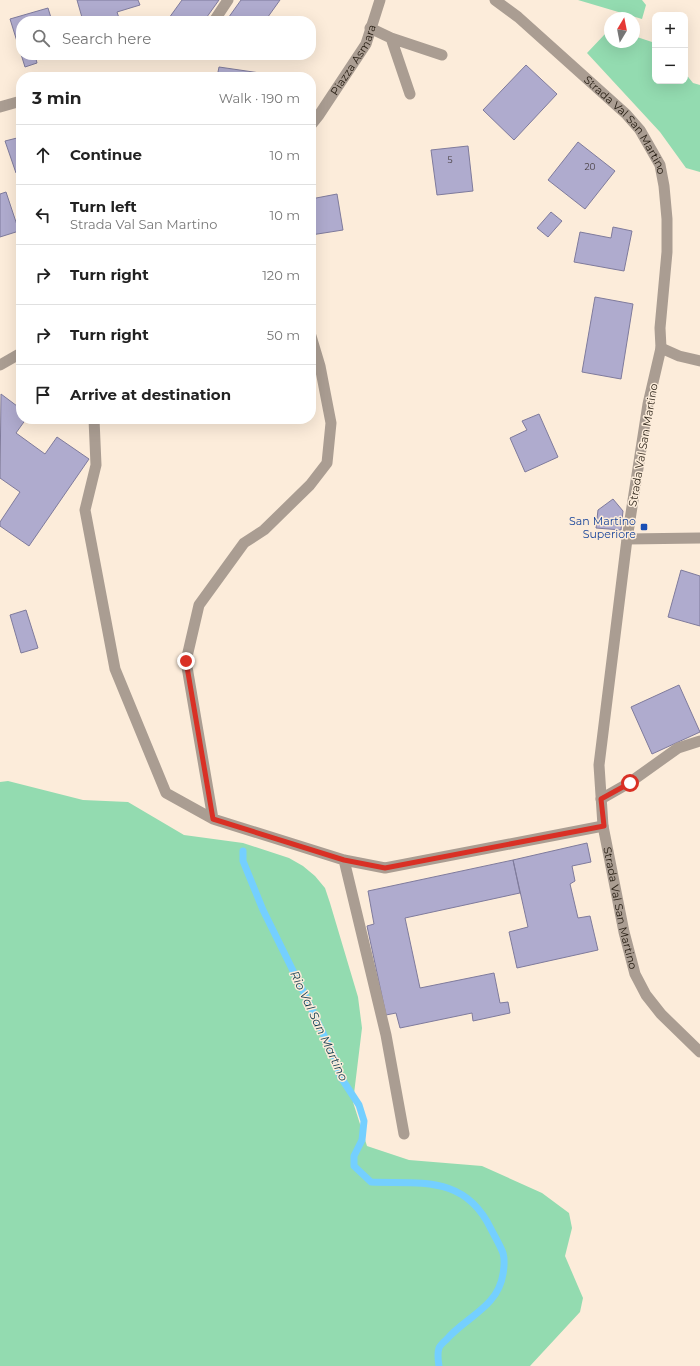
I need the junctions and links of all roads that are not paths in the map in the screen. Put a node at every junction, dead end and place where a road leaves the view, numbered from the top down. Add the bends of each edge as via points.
1 (228, 0) edge
2 (380, 0) edge
3 (495, 0) edge
4 (217, 16) edge
5 (370, 28) junction
6 (391, 38) junction
7 (442, 55) dead end
8 (410, 94) dead end
9 (16, 102) edge
10 (0, 107) edge
11 (316, 119) edge
12 (661, 348) junction
13 (316, 353) edge
14 (16, 356) edge
15 (700, 361) edge
16 (0, 365) edge
17 (94, 424) edge
18 (700, 538) edge
19 (627, 539) junction
20 (700, 741) edge
21 (601, 799) junction
22 (213, 819) junction
23 (604, 826) junction
24 (344, 860) junction
25 (700, 1052) edge
26 (404, 1134) dead end

1 - 4 street
2 - 5 street, Piazza Asmara
3 - 12 street, Strada Val San Martino via 518,17 626,114 640,130 660,165 667,219
5 - 6 street
5 - 11 street, Piazza Asmara via 366,44
6 - 7 street
6 - 8 street
9 - 10 street
12 - 15 street
12 - 19 street, Strada Val San Martino via 648,404
13 - 22 street via 331,423 326,463 310,485 264,530 244,543 199,605 186,661
14 - 16 street
17 - 22 street via 96,465 85,510 115,669 166,793
18 - 19 street
19 - 21 street, Strada Val San Martino via 599,765
20 - 21 street via 678,748 630,783
21 - 23 street, Strada Val San Martino
22 - 24 street
23 - 24 street via 385,868
23 - 25 street, Strada Val San Martino via 624,932 635,974 646,995 661,1014
24 - 26 street via 386,1036

